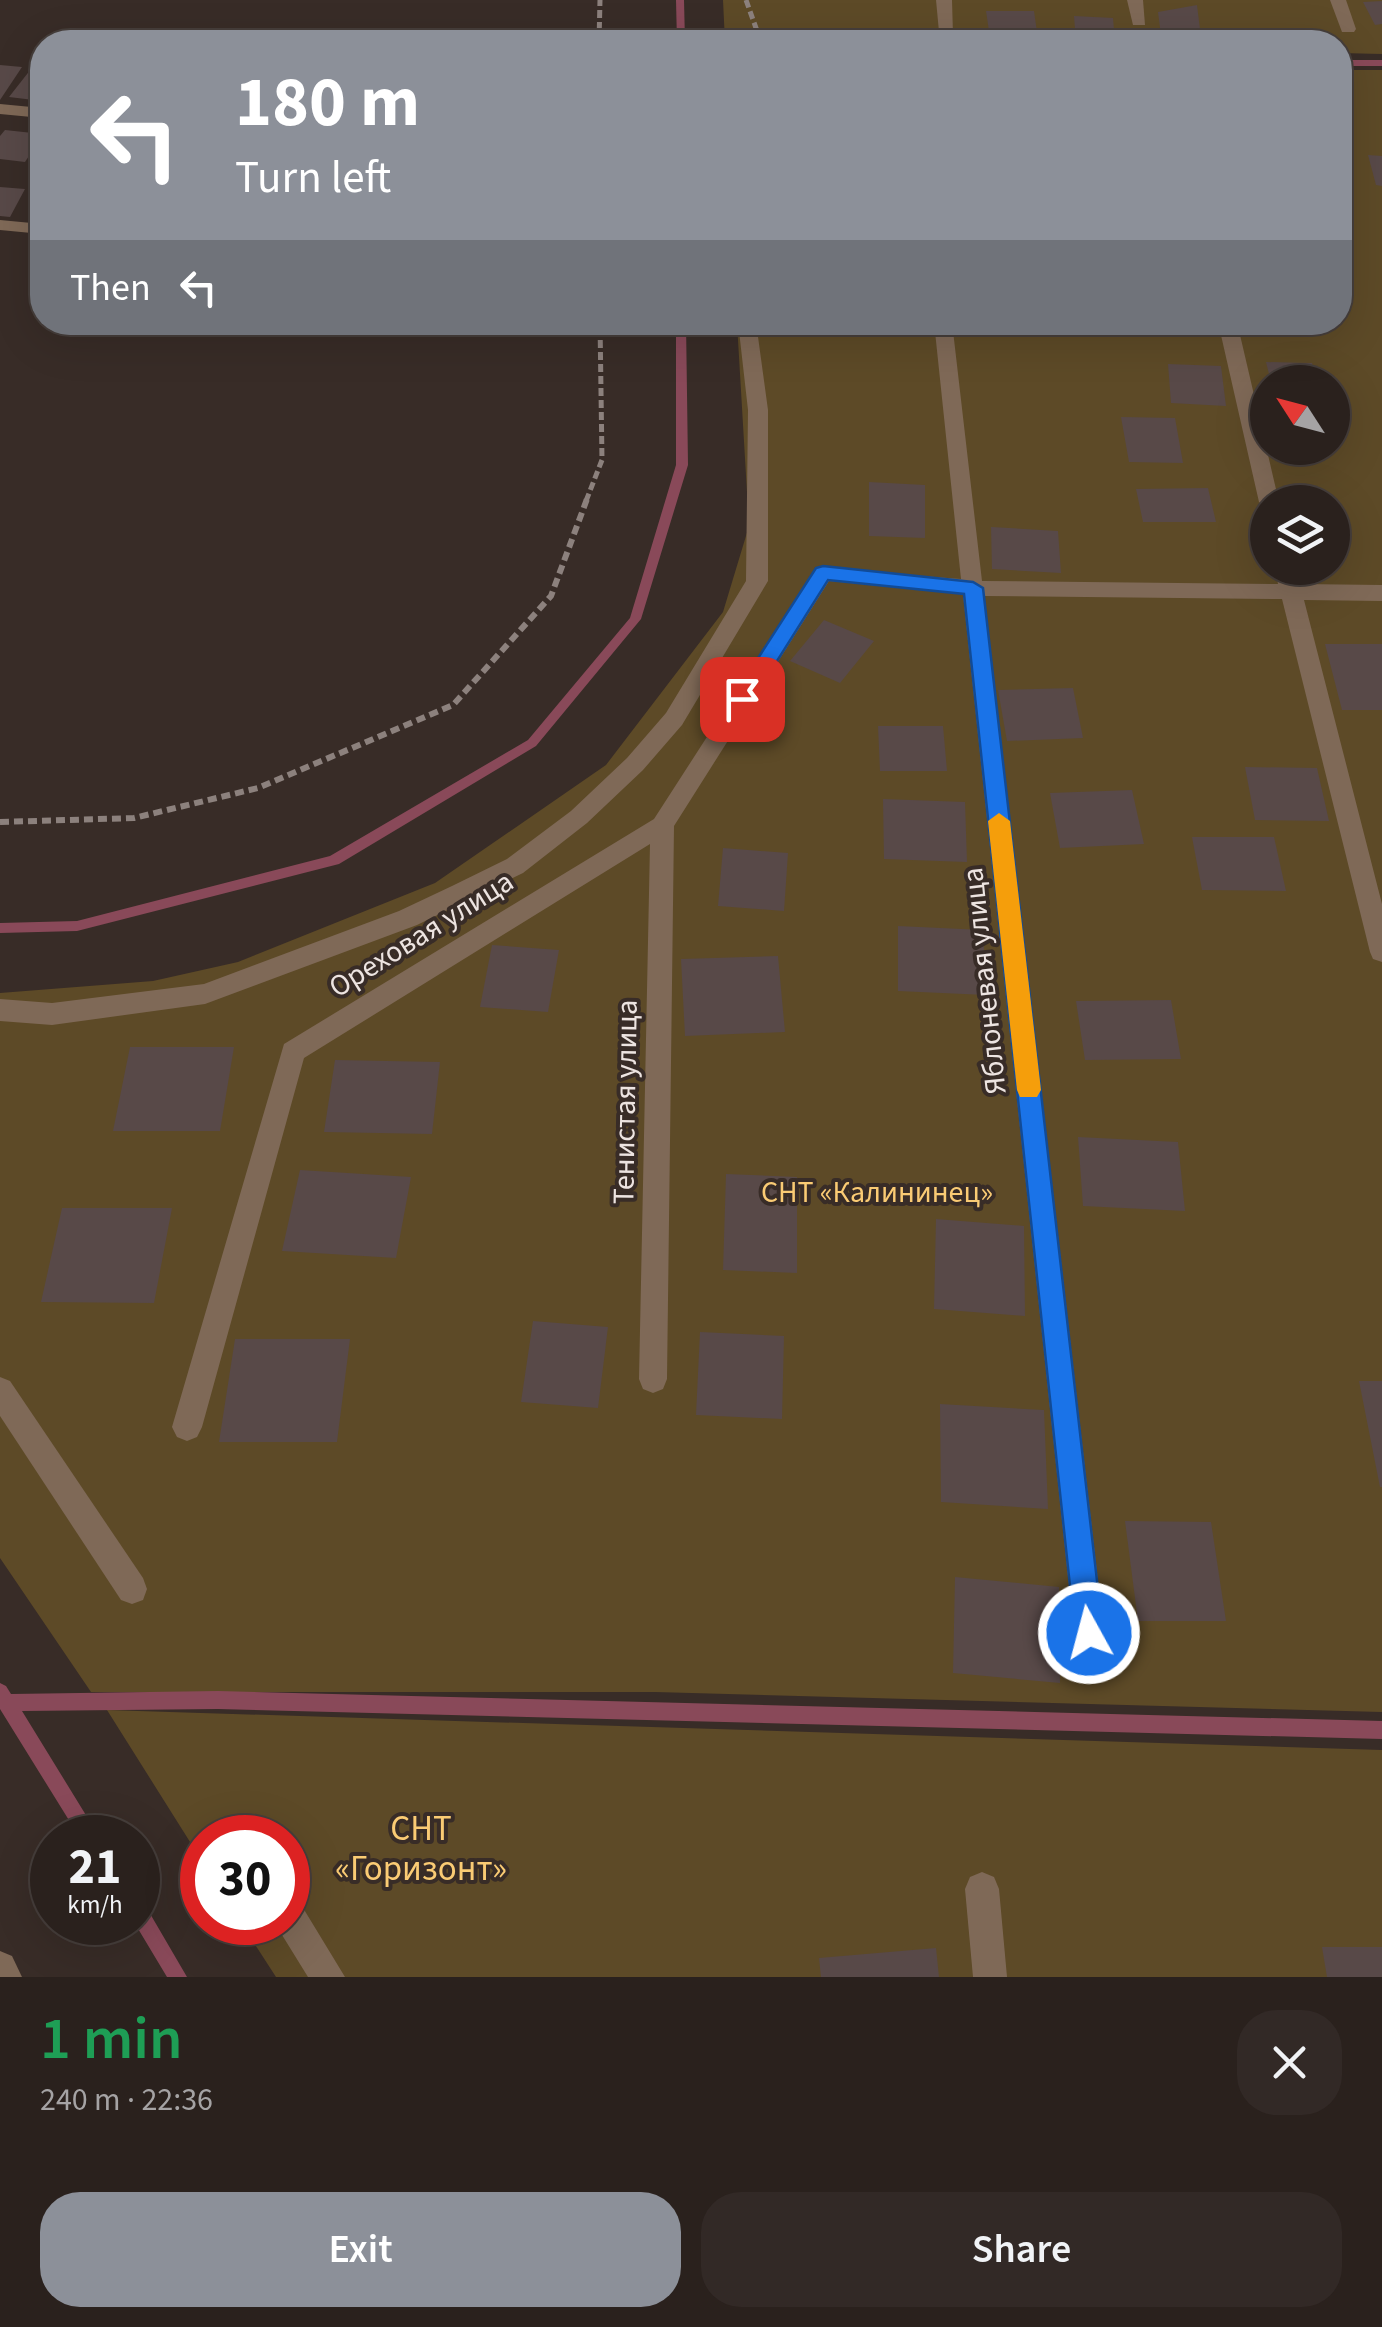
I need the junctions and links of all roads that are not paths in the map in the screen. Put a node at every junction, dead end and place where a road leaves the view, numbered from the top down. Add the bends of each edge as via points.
1 (944, 0) edge
2 (1135, 0) edge
3 (1338, 0) edge
4 (1139, 22) dead end
5 (1348, 29) dead end
6 (947, 30) edge
7 (0, 109) edge
8 (30, 113) edge
9 (0, 225) edge
10 (30, 227) edge
11 (749, 335) edge
12 (944, 335) edge
13 (1230, 335) edge
14 (1266, 485) edge
15 (1289, 585) edge
16 (973, 588) junction
17 (1291, 592) junction
18 (1382, 593) edge
19 (662, 825) junction
20 (1382, 952) edge
21 (0, 1010) edge
22 (654, 1380) dead end
23 (0, 1391) edge
24 (187, 1427) dead end
25 (132, 1589) dead end
26 (1089, 1633) dead end
27 (982, 1889) dead end
28 (307, 1945) edge
29 (0, 1968) edge
30 (5, 1977) edge
31 (328, 1977) edge
32 (990, 1977) edge

1 - 6 street
2 - 4 street
3 - 5 street
7 - 8 street
9 - 10 street
11 - 21 street via 758,410 756,581 674,719 579,817 515,866 460,894 205,994 52,1014
12 - 16 street, Яблоневая улица
13 - 14 street
15 - 17 street
16 - 17 street
16 - 19 street, Ореховая улица via 823,573
16 - 26 street, Яблоневая улица
17 - 18 street
17 - 20 street
19 - 22 street, Тенистая улица
19 - 24 street, Ореховая улица via 293,1052
23 - 25 street
27 - 32 street
28 - 31 street
29 - 30 street

